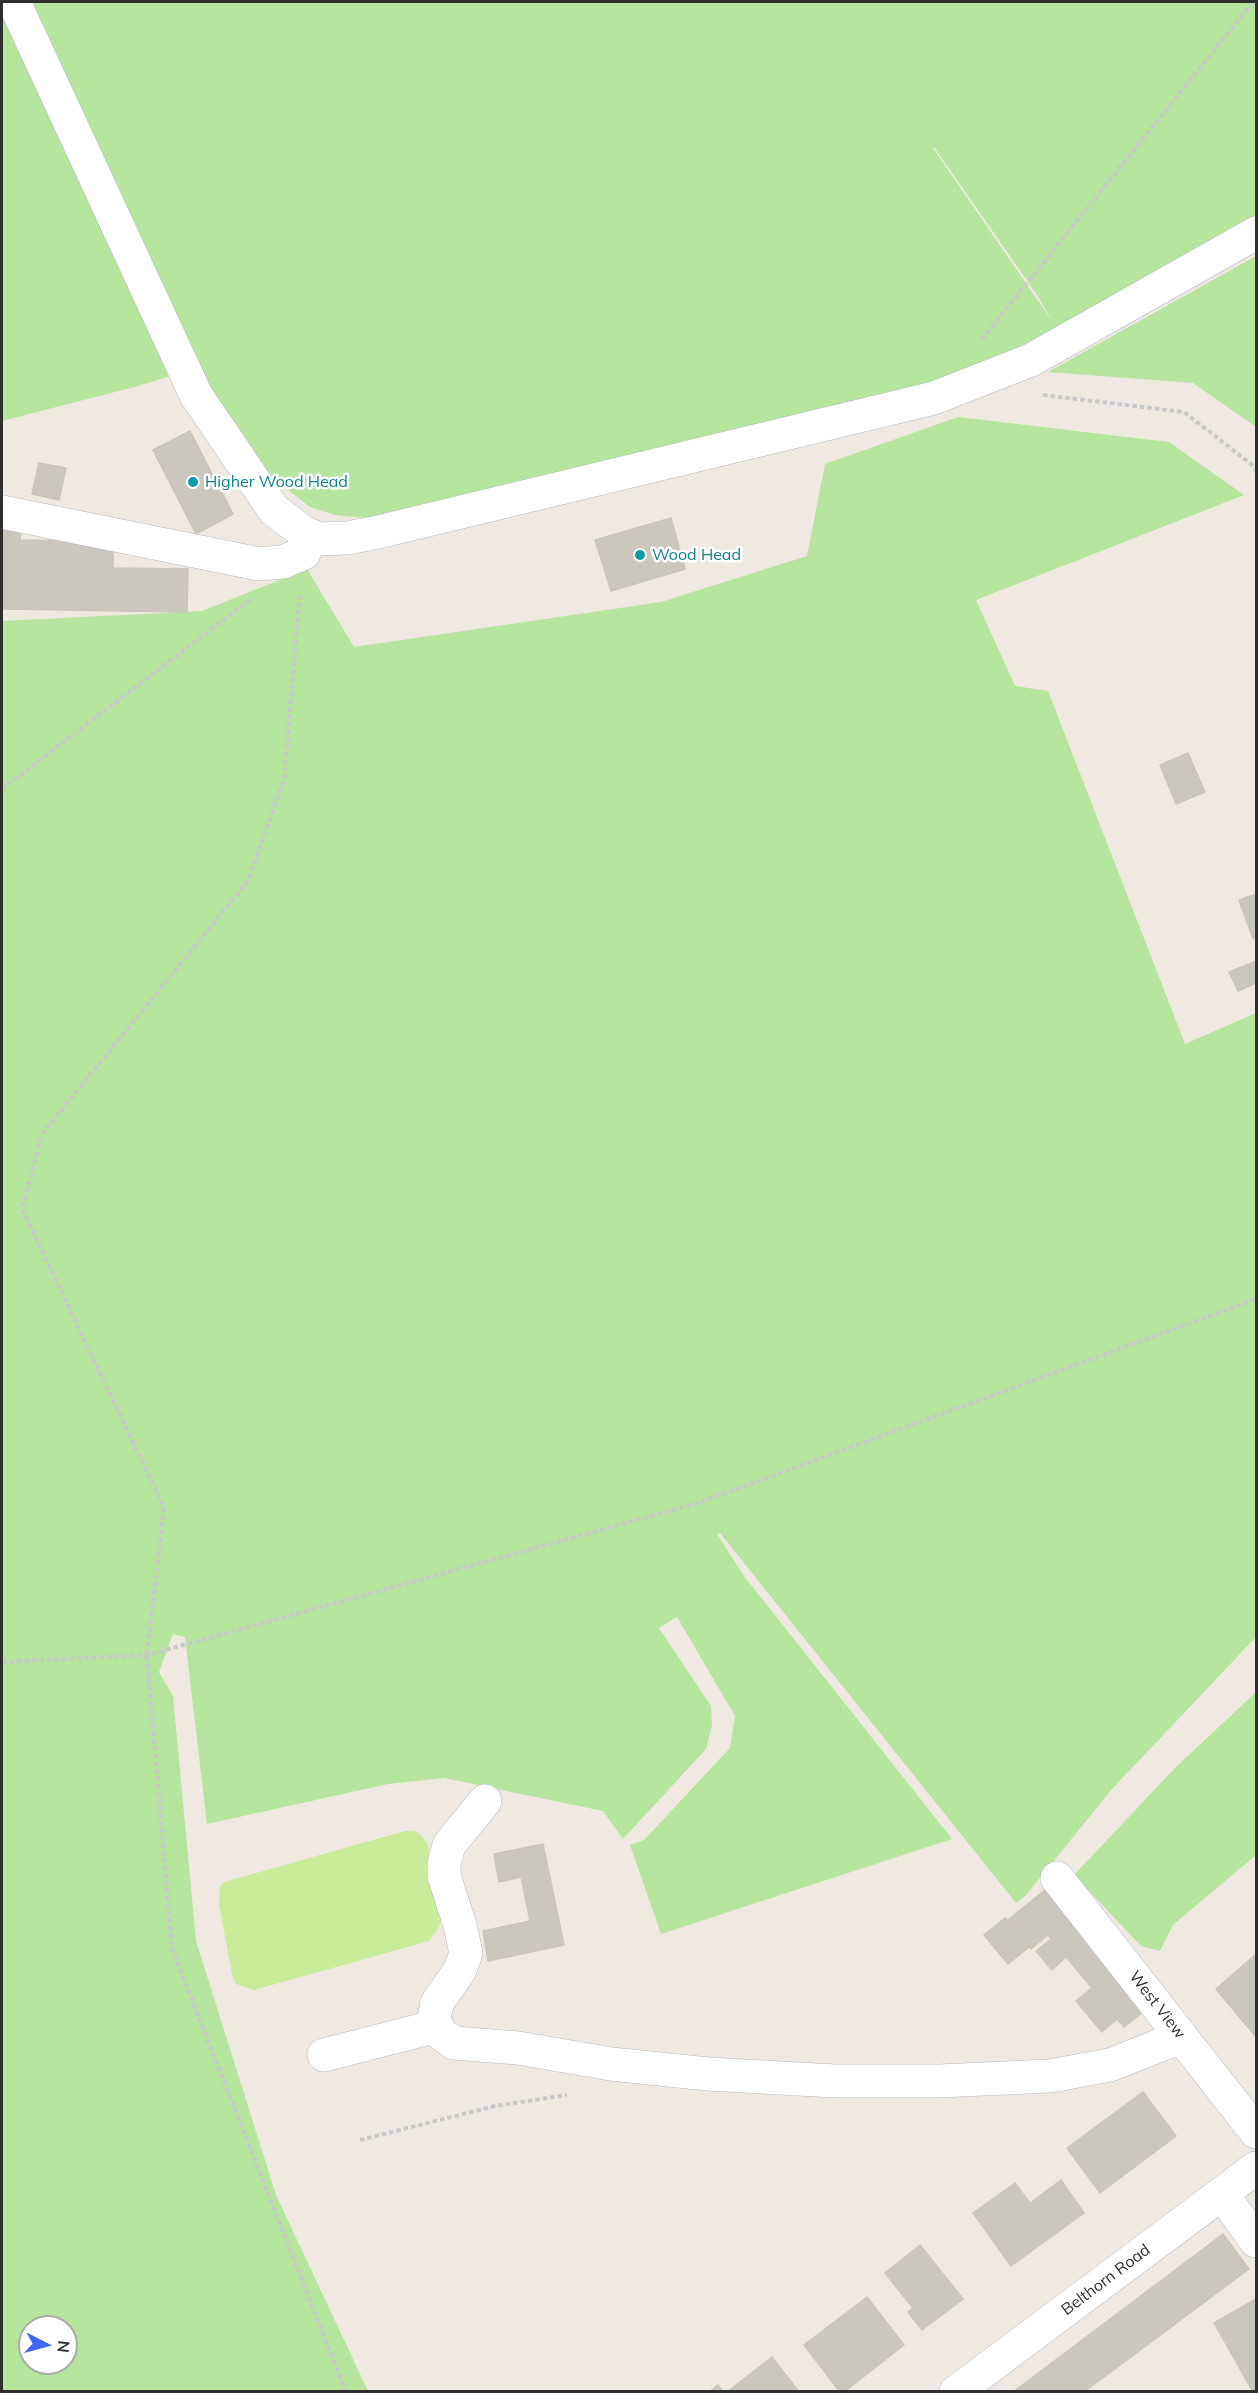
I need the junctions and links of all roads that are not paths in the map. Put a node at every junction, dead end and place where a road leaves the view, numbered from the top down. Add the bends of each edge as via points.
1 (14, 2) edge
2 (1257, 233) edge
3 (2, 512) edge
4 (308, 545) junction
5 (485, 1801) dead end
6 (1057, 1878) dead end
7 (437, 2026) junction
8 (1181, 2037) junction
9 (324, 2055) dead end
10 (1257, 2132) edge
11 (1257, 2168) edge
12 (1222, 2194) junction
13 (1257, 2241) edge
14 (956, 2391) edge

1 - 4 street via 196,395 274,510 303,532
2 - 4 street via 1031,360 934,398 374,533 319,539
3 - 4 street via 259,564 283,562
5 - 7 street via 449,1845 444,1864 466,1953 460,1970 437,2003
6 - 8 street, West View
7 - 8 street via 454,2043 708,2074 835,2081 1050,2076 1110,2066
7 - 9 street
8 - 10 street, West View
11 - 12 street, Belthorn Road
12 - 13 street
12 - 14 street, Belthorn Road

